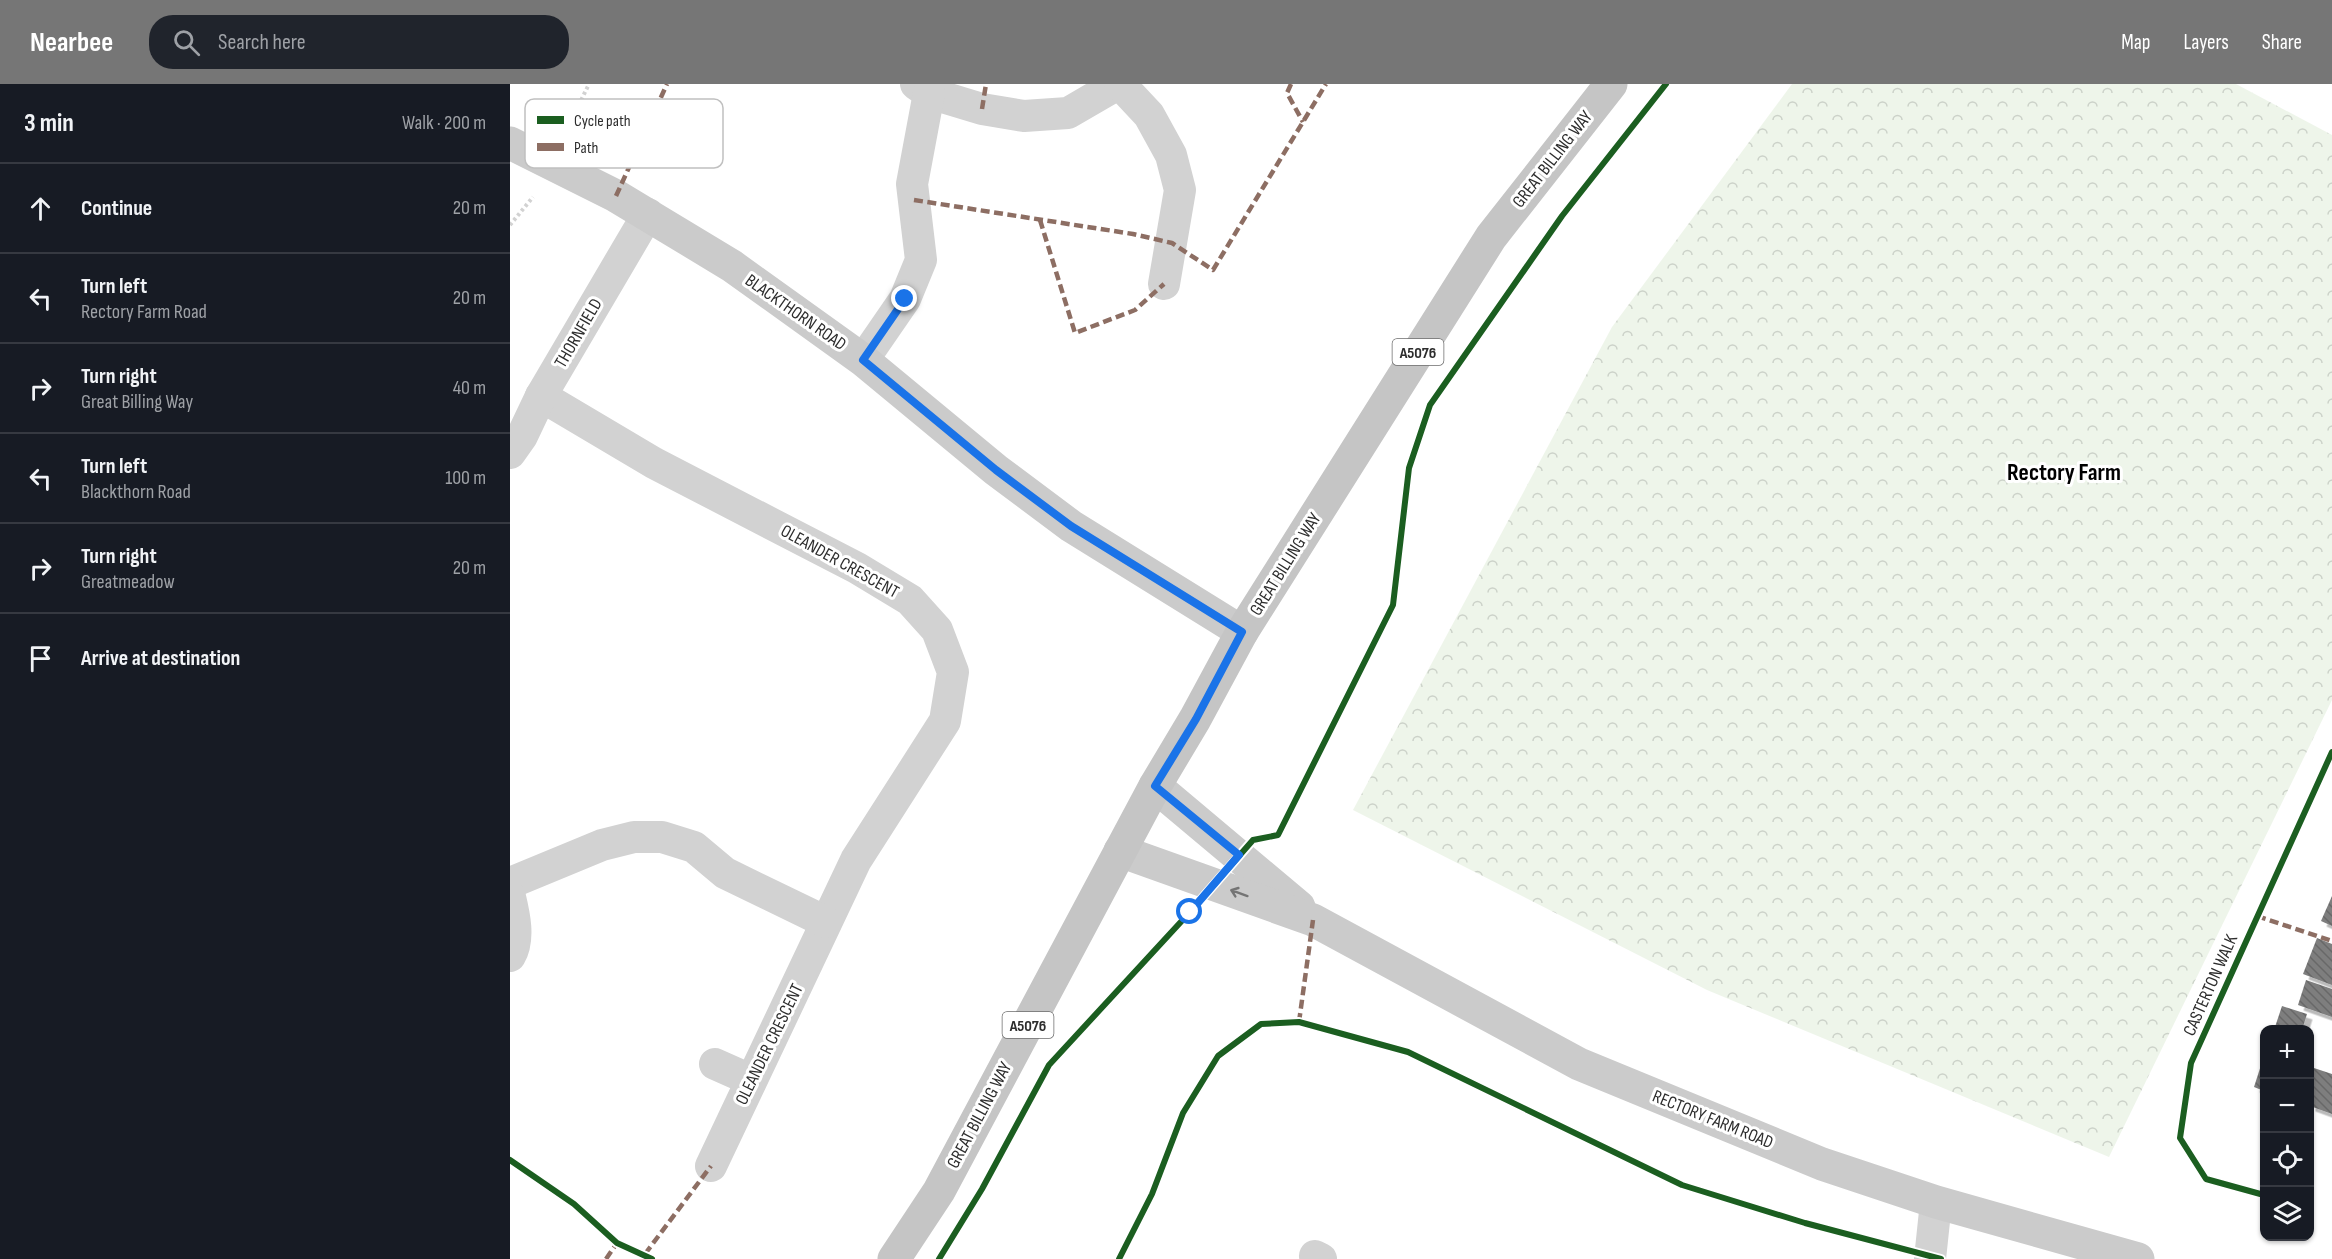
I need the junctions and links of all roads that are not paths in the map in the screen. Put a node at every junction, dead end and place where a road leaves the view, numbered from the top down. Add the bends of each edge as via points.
1 (1119, 84) edge
2 (1611, 84) edge
3 (922, 88) edge
4 (510, 143) edge
5 (525, 150) edge
6 (563, 168) edge
7 (648, 214) junction
8 (1164, 284) dead end
9 (863, 360) junction
10 (541, 396) junction
11 (510, 453) edge
12 (1242, 632) junction
13 (1155, 786) junction
14 (1120, 851) junction
15 (510, 883) edge
16 (510, 897) edge
17 (1314, 920) junction
18 (826, 922) junction
19 (510, 956) edge
20 (715, 1064) dead end
21 (751, 1080) junction
22 (711, 1166) dead end
23 (1935, 1202) junction
24 (894, 1259) edge
25 (1930, 1259) edge
26 (2138, 1259) edge

1 - 3 street via 1068,113 1024,116 982,109
1 - 8 street via 1149,115 1171,155 1180,190
2 - 12 main road, GREAT BILLING WAY / A5076 via 1491,237
3 - 9 street via 912,184 921,260 905,299
4 - 5 street, BLACKTHORN ROAD
6 - 7 street, BLACKTHORN ROAD
7 - 9 street, BLACKTHORN ROAD via 732,266
7 - 10 street, THORNFIELD
9 - 12 street, BLACKTHORN ROAD via 996,470 1071,526
10 - 11 street, THORNFIELD
10 - 18 street, OLEANDER CRESCENT via 654,463 857,568 910,600 937,630 953,672 945,721 856,860
12 - 13 main road, GREAT BILLING WAY / A5076
13 - 14 main road, GREAT BILLING WAY / A5076
13 - 17 street, RECTORY FARM ROAD
17 -> 14 street, RECTORY FARM ROAD
14 - 24 main road, GREAT BILLING WAY / A5076 via 939,1191
15 - 18 street via 602,845 634,837 662,837 694,847 725,873
16 - 19 street via 515,918
17 - 23 street, RECTORY FARM ROAD via 1579,1064 1822,1164
18 - 21 street, OLEANDER CRESCENT
20 - 21 street
21 - 22 street, OLEANDER CRESCENT
23 - 25 street
23 - 26 street, RECTORY FARM ROAD

